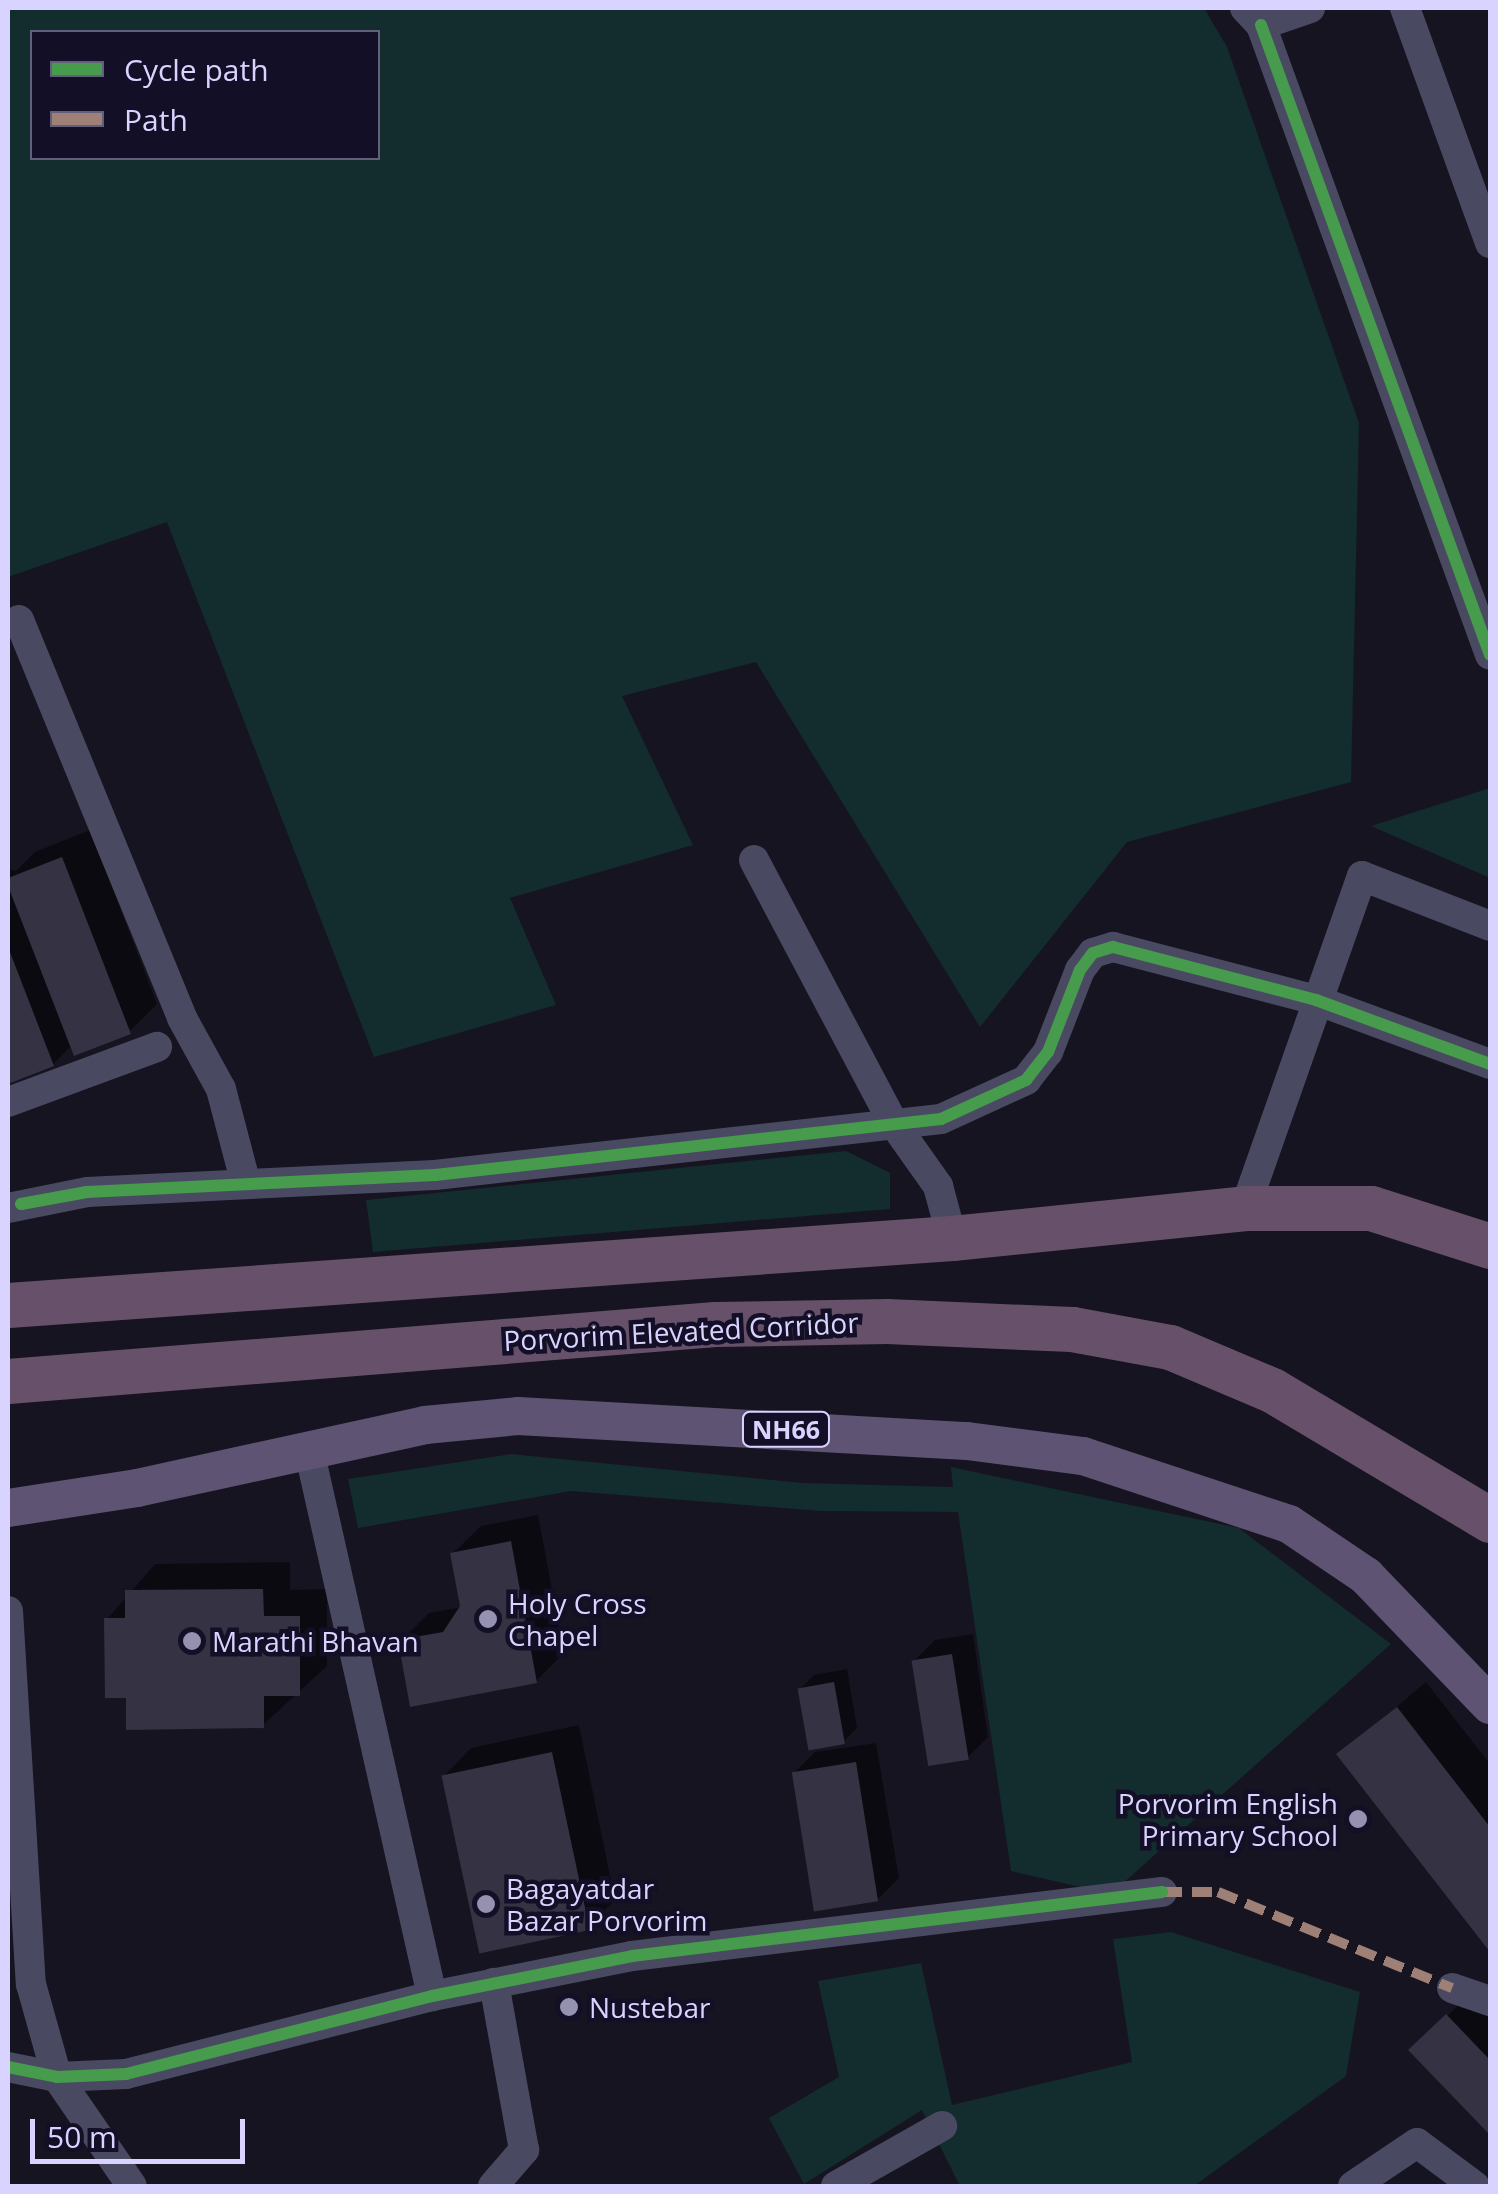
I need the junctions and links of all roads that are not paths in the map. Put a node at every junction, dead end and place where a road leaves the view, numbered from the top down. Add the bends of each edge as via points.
1 (1310, 8) edge
2 (1405, 8) edge
3 (1253, 16) edge
4 (1490, 243) edge
5 (19, 620) dead end
6 (1490, 655) edge
7 (754, 860) dead end
8 (1490, 926) edge
9 (1316, 1000) junction
10 (157, 1048) dead end
11 (1490, 1064) edge
12 (8, 1102) edge
13 (892, 1121) junction
14 (246, 1184) junction
15 (14, 1206) edge
16 (1245, 1208) junction
17 (952, 1238) junction
18 (1490, 1246) edge
19 (8, 1304) edge
20 (8, 1382) edge
21 (309, 1450) junction
22 (8, 1508) edge
23 (1490, 1520) edge
24 (8, 1611) edge
25 (1490, 1704) edge
26 (1162, 1892) dead end
27 (494, 1983) junction
28 (1452, 1988) dead end
29 (432, 1996) junction
30 (1490, 2001) edge
31 (8, 2067) edge
32 (57, 2077) junction
33 (942, 2126) dead end
34 (132, 2186) edge
35 (493, 2186) edge
36 (836, 2186) edge
37 (1353, 2186) edge
38 (1475, 2186) edge

1 - 3 street
2 - 4 street
3 - 6 street
5 - 14 street via 182,1018 221,1089
7 - 13 street
8 - 9 street via 1362,876
9 - 11 street
9 - 13 street via 1132,948 1093,952 1048,1052 1026,1080 942,1119
9 - 16 street
10 - 12 street
13 - 14 street via 435,1175
13 - 17 street via 938,1186
14 - 15 street via 87,1192
16 - 17 highway
16 - 18 highway via 1371,1208
17 - 19 highway
20 - 23 highway, Porvorim Elevated Corridor via 715,1324 887,1321 1072,1329 1170,1347 1272,1390
21 - 22 main road, NH66
21 - 25 main road, NH66 via 424,1425 518,1416 967,1441 1083,1456 1289,1524 1366,1576
21 - 29 street
24 - 32 street via 31,1984
26 - 27 street via 632,1956
27 - 29 street
27 - 35 street via 524,2150
28 - 30 street
29 - 32 street via 126,2074
31 - 32 street
32 - 34 street
33 - 36 street
37 - 38 street via 1416,2144

